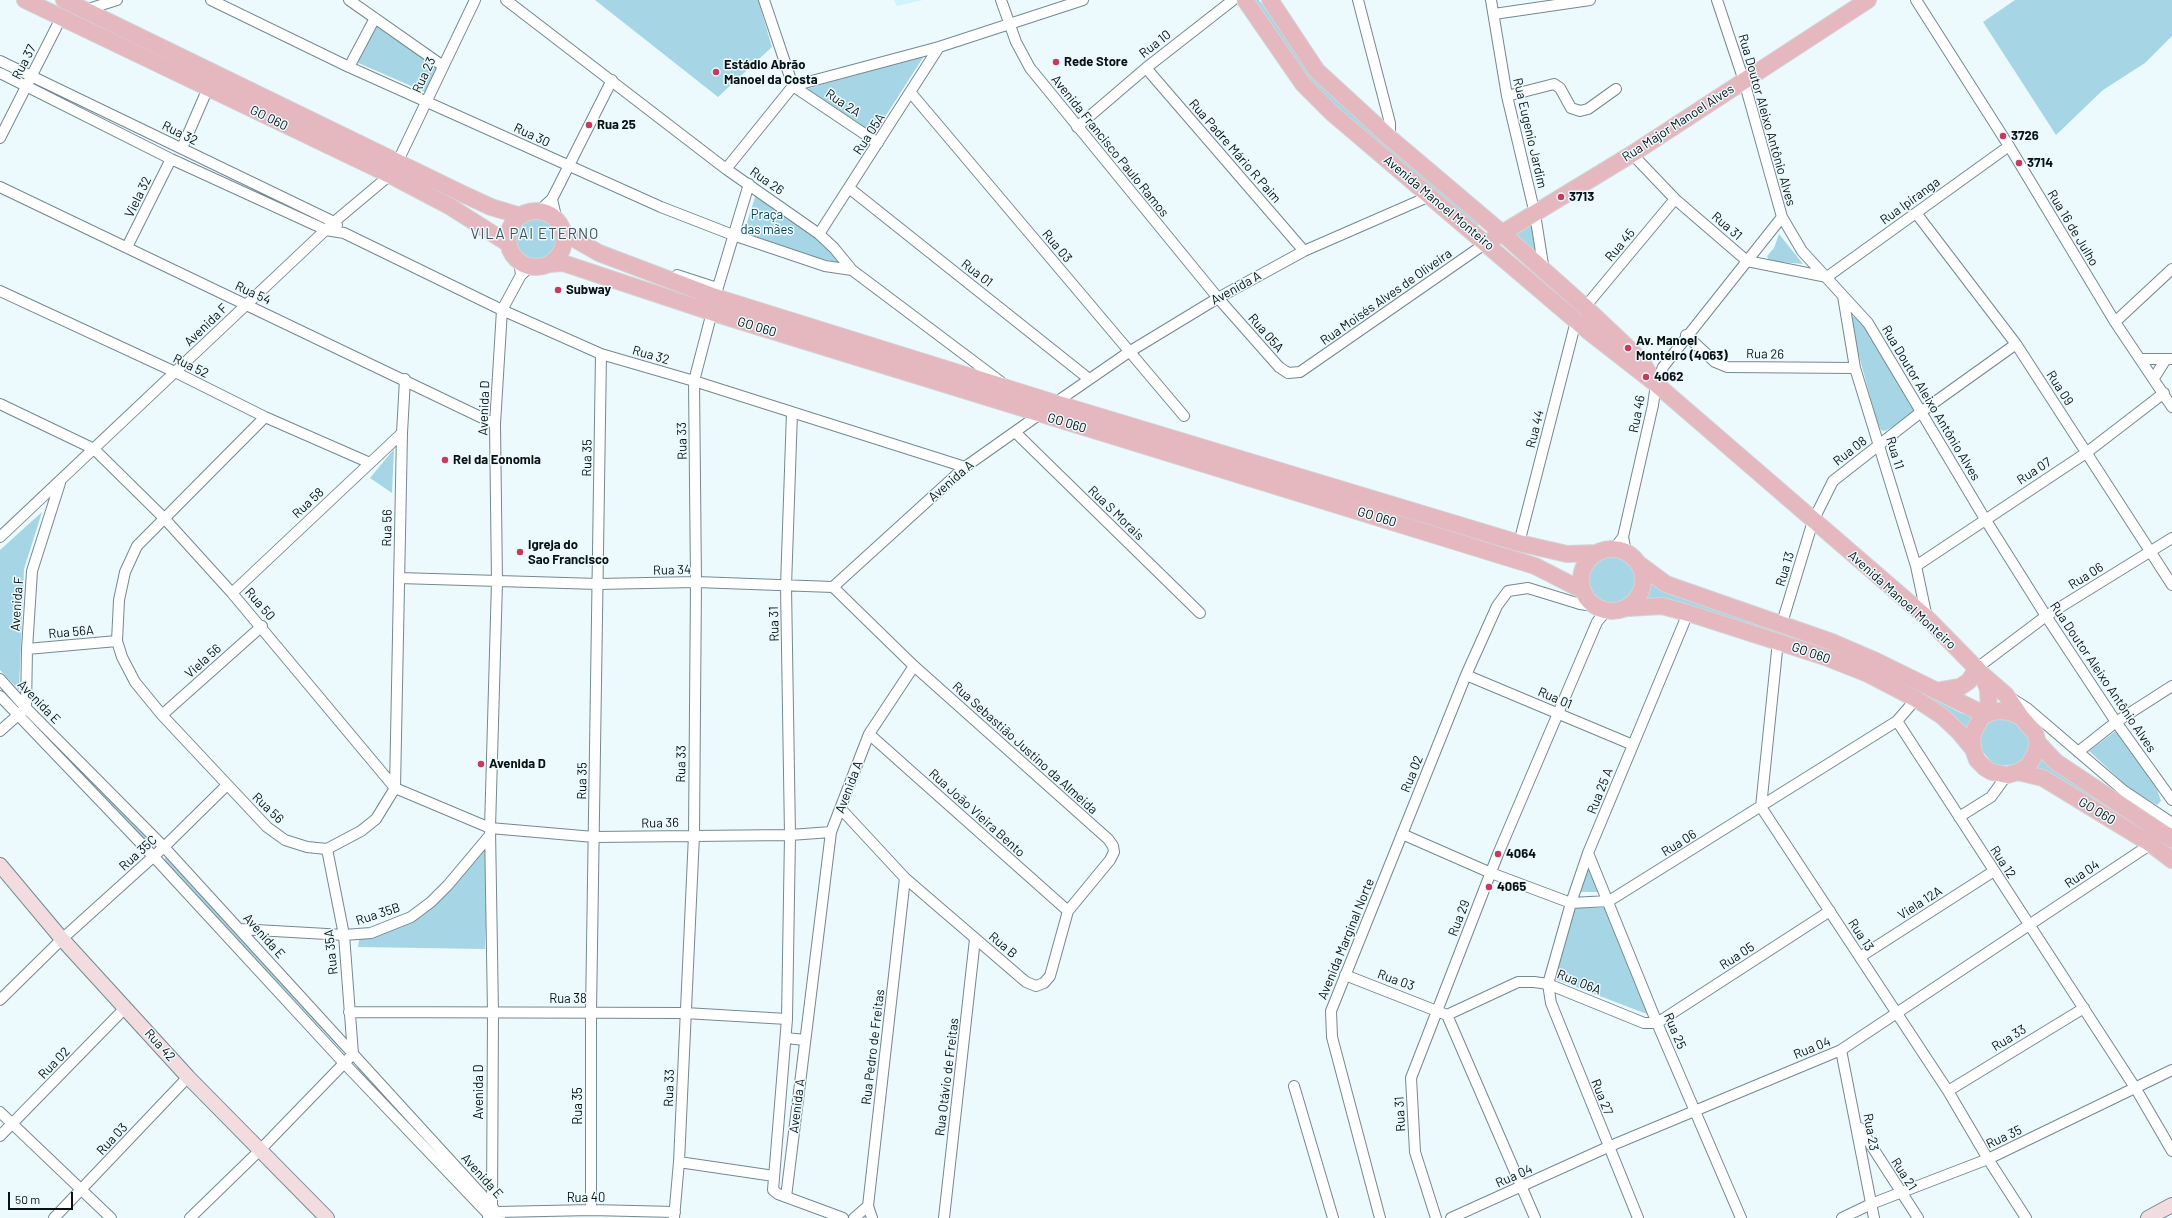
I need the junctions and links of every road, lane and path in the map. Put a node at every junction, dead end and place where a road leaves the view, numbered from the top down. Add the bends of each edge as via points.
1 (25, 0) edge
2 (64, 0) edge
3 (117, 0) edge
4 (211, 0) edge
5 (350, 0) edge
6 (475, 0) edge
7 (506, 0) edge
8 (764, 0) edge
9 (1002, 0) edge
10 (1083, 0) edge
11 (1233, 0) edge
12 (1245, 0) edge
13 (1270, 0) edge
14 (1358, 0) edge
15 (1491, 0) edge
16 (1590, 0) edge
17 (1717, 0) edge
18 (1868, 0) edge
19 (1916, 0) edge
20 (85, 10) junction
21 (1494, 14) junction
22 (61, 18) junction
23 (375, 18) junction
24 (1009, 24) junction
25 (939, 47) junction
26 (0, 61) edge
27 (443, 66) junction
28 (350, 67) junction
29 (1146, 68) junction
30 (0, 73) edge
31 (32, 76) junction
32 (612, 80) junction
33 (1744, 81) junction
34 (27, 85) junction
35 (793, 86) junction
36 (208, 88) junction
37 (1616, 89) dead end
38 (911, 93) junction
39 (1507, 96) junction
40 (426, 101) junction
41 (1077, 127) junction
42 (0, 138) edge
43 (1390, 138) junction
44 (878, 143) junction
45 (2010, 146) junction
46 (182, 148) junction
47 (1632, 154) junction
48 (171, 159) junction
49 (398, 161) junction
50 (568, 166) junction
51 (726, 169) junction
52 (390, 175) junction
53 (749, 184) junction
54 (0, 186) edge
55 (849, 188) junction
56 (1430, 196) junction
57 (552, 199) junction
58 (1675, 199) junction
59 (539, 212) junction
60 (1916, 213) junction
61 (1535, 214) junction
62 (521, 216) junction
63 (1782, 217) junction
64 (334, 222) junction
65 (560, 227) junction
66 (326, 230) junction
67 (1501, 232) junction
68 (344, 233) junction
69 (733, 234) junction
70 (819, 234) junction
71 (1486, 243) junction
72 (509, 244) junction
73 (127, 247) junction
74 (1304, 251) junction
75 (1747, 261) junction
76 (549, 264) junction
77 (524, 267) junction
78 (2172, 269) edge
79 (852, 270) junction
80 (1544, 271) junction
81 (1827, 277) junction
82 (0, 291) edge
83 (716, 293) junction
84 (1843, 294) junction
85 (1218, 298) junction
86 (246, 304) junction
87 (1585, 307) junction
88 (502, 310) junction
89 (712, 312) junction
90 (2115, 322) junction
91 (1587, 324) junction
92 (1686, 335) junction
93 (2016, 344) junction
94 (1129, 352) junction
95 (601, 354) junction
96 (2141, 359) junction
97 (2169, 359) edge
98 (1855, 368) junction
99 (175, 372) junction
100 (1300, 372) joint
101 (2154, 378) junction
102 (406, 379) junction
103 (1089, 379) junction
104 (694, 381) junction
105 (1656, 384) junction
106 (1007, 387) junction
107 (2164, 393) junction
108 (1055, 403) junction
109 (0, 404) edge
110 (2172, 406) edge
111 (792, 412) junction
112 (1921, 412) junction
113 (1040, 414) junction
114 (1184, 416) dead end
115 (265, 417) junction
116 (495, 424) junction
117 (1015, 432) junction
118 (402, 433) junction
119 (1879, 445) junction
120 (94, 449) junction
121 (2086, 453) junction
122 (370, 463) junction
123 (965, 467) junction
124 (60, 481) junction
125 (164, 518) junction
126 (1985, 519) junction
127 (1813, 521) junction
128 (0, 536) edge
129 (2172, 538) edge
130 (1518, 543) junction
131 (1621, 546) junction
132 (2150, 551) junction
133 (1596, 553) junction
134 (1639, 564) junction
135 (1916, 566) junction
136 (399, 578) junction
137 (496, 582) junction
138 (696, 582) junction
139 (598, 584) junction
140 (2172, 585) edge
141 (786, 586) junction
142 (832, 587) junction
143 (232, 593) junction
144 (1592, 605) junction
145 (1628, 608) junction
146 (1200, 612) dead end
147 (1688, 613) junction
148 (2046, 616) junction
149 (1927, 618) junction
150 (1782, 623) junction
151 (262, 626) junction
152 (117, 641) junction
153 (1778, 641) junction
154 (27, 649) junction
155 (914, 666) junction
156 (1980, 672) junction
157 (1466, 675) junction
158 (0, 679) edge
159 (2172, 686) edge
160 (1936, 691) junction
161 (2006, 695) junction
162 (0, 696) edge
163 (1916, 699) junction
164 (26, 708) junction
165 (1557, 713) junction
166 (1988, 714) junction
167 (162, 715) junction
168 (18, 716) junction
169 (2021, 717) junction
170 (1897, 721) junction
171 (2116, 722) junction
172 (0, 731) edge
173 (869, 734) junction
174 (2038, 743) junction
175 (1632, 745) junction
176 (1972, 749) junction
177 (2078, 752) junction
178 (2012, 773) junction
179 (227, 785) junction
180 (395, 788) junction
181 (2172, 800) edge
182 (1761, 807) junction
183 (841, 809) junction
184 (1959, 817) junction
185 (2172, 823) edge
186 (490, 831) junction
187 (831, 832) junction
188 (1402, 834) junction
189 (694, 835) junction
190 (790, 835) junction
191 (594, 837) junction
192 (2172, 839) edge
193 (2151, 844) junction
194 (164, 847) junction
195 (327, 849) junction
196 (1114, 852) joint
197 (1588, 853) junction
198 (154, 857) junction
199 (2172, 860) edge
200 (0, 865) edge
201 (1994, 871) junction
202 (1491, 873) junction
203 (905, 878) junction
204 (1609, 901) junction
205 (1571, 903) junction
206 (1068, 911) junction
207 (1830, 911) junction
208 (2029, 926) junction
209 (239, 929) junction
210 (344, 936) junction
211 (62, 939) junction
212 (976, 939) junction
213 (1860, 957) junction
214 (1345, 975) junction
215 (1548, 984) junction
216 (0, 1000) edge
217 (126, 1008) junction
218 (2084, 1008) junction
219 (1438, 1010) junction
220 (349, 1012) junction
221 (590, 1012) junction
222 (493, 1013) junction
223 (685, 1013) junction
224 (1898, 1013) junction
225 (1447, 1015) junction
226 (787, 1019) junction
227 (1657, 1023) junction
228 (786, 1038) junction
229 (805, 1040) junction
230 (1841, 1050) junction
231 (353, 1054) junction
232 (344, 1063) junction
233 (2172, 1070) edge
234 (188, 1077) junction
235 (1294, 1086) dead end
236 (2136, 1089) junction
237 (1948, 1091) junction
238 (1695, 1110) junction
239 (0, 1112) edge
240 (1857, 1123) junction
241 (12, 1124) junction
242 (0, 1136) edge
243 (1608, 1147) junction
244 (259, 1151) junction
245 (2172, 1151) edge
246 (442, 1159) junction
247 (1988, 1159) junction
248 (679, 1162) junction
249 (774, 1176) junction
250 (1521, 1187) junction
251 (82, 1190) junction
252 (1901, 1193) junction
253 (786, 1197) junction
254 (1871, 1204) junction
255 (2172, 1205) edge
256 (868, 1206) junction
257 (591, 1210) junction
258 (494, 1215) edge
259 (674, 1215) edge
260 (54, 1218) edge
261 (111, 1218) edge
262 (190, 1218) edge
263 (327, 1218) edge
264 (844, 1218) edge
265 (854, 1218) edge
266 (872, 1218) edge
267 (944, 1218) edge
268 (1333, 1218) edge
269 (1380, 1218) edge
270 (1436, 1218) edge
271 (1451, 1218) edge
272 (1535, 1218) edge
273 (1638, 1218) edge
274 (1741, 1218) edge
275 (1842, 1218) edge
276 (1874, 1218) edge
277 (1918, 1218) edge
278 (2026, 1218) edge
279 (2148, 1218) edge

1 - 22 main road, GO 060
2 - 20 main road, GO 060
3 - 20 street
4 - 28 street, Rua 30
5 - 23 street
6 - 27 street, Rua 23
7 - 32 street, Rua 26
8 - 35 street
9 - 24 street, Avenida Francisco Paulo Ramos
10 - 24 street
11 - 29 street, Rua 10
12 - 56 main road, Avenida Manoel Monteiro via 1303,84 1332,113
13 - 43 main road, Avenida Manoel Monteiro via 1317,71
14 - 43 street via 1390,123
15 - 21 street, Rua Eugenio Jardim
16 - 21 street
17 - 33 street, Rua Doutor Aleixo Antônio Alves
18 - 33 main road, Rua Major Manoel Alves
19 - 45 street, Rua 16 de Julho
20 - 49 main road, GO 060
21 - 39 street, Rua Eugenio Jardim
22 - 31 street, Rua 37
22 - 36 main road, GO 060
23 - 27 street
23 - 28 street
24 - 25 street
24 - 41 street, Avenida Francisco Paulo Ramos via 1030,68
25 - 35 street
25 - 38 street, Rua 05A
26 - 31 street, Rua 32
27 - 40 street, Rua 23
28 - 40 street, Rua 30
29 - 41 street, Rua 10
29 - 74 street, Rua Padre Mário R Paim
30 - 34 street, Rua 32
31 - 34 street, Rua 37
31 - 46 street, Rua 32
32 - 50 street
32 - 51 street, Rua 26
33 - 47 main road, Rua Major Manoel Alves
33 - 63 street, Rua Doutor Aleixo Antônio Alves
34 - 42 street, Rua 37
34 - 48 street, Rua 32
35 - 44 street, Rua 2A
35 - 51 street
36 - 46 street
36 - 52 main road, GO 060
37 - 39 street via 1588,109 1580,111 1571,108 1560,88 1554,84
38 - 44 street, Rua 05A
38 - 94 street, Rua 03
39 - 61 street, Rua Eugenio Jardim
40 - 49 street, Rua 23
40 - 50 street, Rua 30
41 - 85 street, Avenida Francisco Paulo Ramos
43 - 67 main road, Avenida Manoel Monteiro
44 - 55 street, Rua 05A
45 - 60 street, Rua Ipiranga
45 - 90 street, Rua 16 de Julho
46 - 64 street, Rua 32
47 - 58 street, Rua 31
47 - 61 main road, Rua Major Manoel Alves
48 - 66 street, Rua 32
48 - 73 street, Viela 32
49 - 62 main road, GO 060 via 491,208
50 - 57 street
50 - 69 street, Rua 30 via 661,207
51 - 53 street, Rua 26
52 - 64 street, Avenida F
52 - 72 main road, GO 060 via 449,206
53 - 69 street
53 - 70 street, Rua 26
54 - 73 street, Rua 54
55 - 70 street, Rua 05A
55 - 103 street, Rua 01
56 - 71 main road, Avenida Manoel Monteiro
56 - 74 street, Avenida A
57 - 59 street
57 - 65 street
58 - 75 street, Rua 31
58 - 87 street, Rua 45
59 - 62 main road
59 - 65 main road via 552,216
60 - 81 street, Rua Ipiranga
60 - 93 street, Rua 09
61 - 67 main road, Rua Major Manoel Alves
61 - 80 street, Rua Eugenio Jardim
62 - 72 main road via 511,228
63 - 75 street, Rua 46
63 - 81 street, Rua Doutor Aleixo Antônio Alves via 1802,251
64 - 66 street, Avenida F
64 - 68 street, Rua 32
65 - 76 main road via 561,251
65 - 83 main road, GO 060 via 598,253
66 - 68 street, Rua 32
66 - 86 street, Avenida F
67 - 71 main road, Rua Major Manoel Alves
67 - 80 main road, Avenida Manoel Monteiro
68 - 88 street, Rua 32
69 - 79 street, Rua 30 via 825,266
69 - 83 street
70 - 79 street, Rua 26
71 - 91 main road, Avenida Manoel Monteiro
71 - 100 street, Rua Moisés Alves de Oliveira
72 - 77 main road via 514,256
73 - 86 street, Rua 54
74 - 85 street, Avenida A
75 - 81 street, Rua 31
75 - 92 street, Rua 46
76 - 77 main road
76 - 89 main road, GO 060 via 563,263
77 - 88 street, Avenida D
78 - 90 street
79 - 106 street, Rua 26
80 - 87 main road, Avenida Manoel Monteiro
81 - 84 street, Rua Doutor Aleixo Antônio Alves
82 - 99 street, Rua 52
83 - 106 main road, GO 060
84 - 98 street, Rua 11
84 - 112 street, Rua Doutor Aleixo Antônio Alves via 1868,323
85 - 94 street, Avenida A
85 - 100 street, Rua 05A via 1279,367 1288,373
86 - 99 street, Avenida F
86 - 102 street, Rua 54
87 - 91 main road, Avenida Manoel Monteiro
88 - 95 street, Rua 32
88 - 116 street, Avenida D
89 - 104 street, Rua 33
89 - 113 main road, GO 060
90 - 96 street, Rua 16 de Julho
91 - 105 main road, Avenida Manoel Monteiro via 1640,359
91 - 130 street, Rua 44
92 - 98 street, Rua 26 via 1715,362 1727,367
92 - 105 street, Rua 46 via 1663,366
93 - 112 street, Rua 08
93 - 121 street, Rua 09
94 - 103 street, Avenida A
94 - 114 street, Rua 03 via 1175,402
95 - 104 street, Rua 32
95 - 139 street, Rua 35
96 - 97 street
96 - 101 street, Rua 16 de Julho
97 - 101 street
98 - 119 street, Rua 11
99 - 115 street, Rua 52
99 - 120 street, Avenida F
101 - 107 street, Rua 16 de Julho
102 - 116 street, Rua 54
102 - 118 street, Rua 56
103 - 108 street, Avenida A
104 - 111 street, Rua 32
104 - 138 street, Rua 33
105 - 127 main road, Avenida Manoel Monteiro
105 - 131 street, Rua 46
106 - 108 main road, GO 060
107 - 110 street, Rua 16 de Julho
107 - 121 street, Rua 07
108 - 130 main road, GO 060
109 - 120 street, Rua 50
111 - 123 street, Rua 32
111 - 141 street, Rua 31
112 - 119 street, Rua 08
112 - 126 street, Rua Doutor Aleixo Antônio Alves
113 - 117 street, Avenida A
113 - 144 main road, GO 060 via 1534,566
115 - 122 street, Rua 52
115 - 125 street, Rua 56
116 - 137 street, Avenida D
117 - 123 street, Avenida A
117 - 146 street, Rua S Morais
118 - 122 street, Rua 58
118 - 136 street, Rua 56
119 - 127 street, Rua 08 via 1833,481
119 - 135 street, Rua 11
120 - 124 street, Avenida F
120 - 125 street, Rua 50
121 - 126 street, Rua 07
121 - 132 street, Rua 09
122 - 143 street, Rua 58
123 - 142 street, Avenida A
124 - 128 street, Avenida F
124 - 154 street, Avenida F via 32,572
125 - 143 street, Rua 50
125 - 152 street, Rua 56 via 137,546 125,572 119,600
126 - 135 street, Rua 07
126 - 148 street, Rua Doutor Aleixo Antônio Alves
127 - 149 main road, Avenida Manoel Monteiro
127 - 150 street, Rua 13
129 - 132 street, Rua 06
130 - 133 main road, GO 060 via 1567,554
131 - 133 main road
131 - 134 main road
132 - 140 street, Rua 09
132 - 148 street, Rua 06
133 - 144 main road via 1584,566 1581,576
134 - 145 main road via 1644,582 1636,601
134 - 150 main road, GO 060 via 1666,584
135 - 149 street, Rua 11
136 - 137 street, Rua 34
136 - 180 street, Rua 56
137 - 139 street, Rua 34
137 - 186 street, Avenida D
138 - 139 street, Rua 34
138 - 141 street, Rua 34
138 - 189 street, Rua 33
139 - 191 street, Rua 35
141 - 142 street, Rua 34
141 - 190 street, Rua 31
142 - 155 street
143 - 151 street, Rua 50
144 - 145 main road via 1619,611
144 - 157 street, Rua 02 via 1528,588 1508,591 1497,606
144 - 165 street, Rua 29
145 - 147 main road, GO 060 via 1662,606
147 - 153 main road, GO 060
147 - 175 street, Rua 25 A
148 - 156 street, Rua 06
148 - 171 street, Rua Doutor Aleixo Antônio Alves
149 - 156 main road, Avenida Manoel Monteiro
150 - 160 main road, GO 060 via 1876,661
151 - 167 street, Viela 56
151 - 180 street, Rua 50
152 - 154 street, Rua 56A
152 - 167 street, Rua 56 via 135,682
153 - 163 main road, GO 060 via 1868,674
153 - 182 street
154 - 164 street, Avenida F
155 - 173 street, Avenida A
155 - 196 street, Rua Sebastião Justino da Almeida via 1108,839
156 - 160 main road via 1960,687
156 - 161 main road, Avenida Manoel Monteiro
156 - 166 main road via 1988,690
157 - 165 street, Rua 01
157 - 188 street, Rua 02
158 - 164 street, Avenida E
159 - 171 street
160 - 166 main road, GO 060
161 - 169 main road
161 - 177 street, Avenida Manoel Monteiro via 2027,708
162 - 168 street, Avenida E
163 - 170 street
163 - 176 main road, GO 060 via 1942,716
164 - 168 street
164 - 194 street, Avenida E
165 - 175 street, Rua 01
165 - 202 street, Rua 29
166 - 169 main road via 2010,712
166 - 176 main road via 1976,726 1972,737
167 - 179 street, Rua 56
168 - 172 street
168 - 198 street, Avenida E
169 - 174 main road via 2034,733
170 - 182 street
170 - 184 street, Rua 12
171 - 177 street
171 - 181 street, Rua Doutor Aleixo Antônio Alves
173 - 183 street, Avenida A
173 - 206 street, Rua João Vieira Bento
174 - 178 main road via 2028,766
174 - 192 main road, GO 060 via 2056,762
175 - 197 street, Rua 25 A
176 - 178 main road via 1977,760 1985,768 1992,772
177 - 185 street, Avenida Manoel Monteiro via 2124,791
178 - 184 street via 1991,797
178 - 193 main road, GO 060 via 2043,778
179 - 194 street, Rua 35C
179 - 195 street, Rua 56 via 267,827 285,840 306,847
180 - 186 street, Rua 50
180 - 195 street via 376,819 361,831
182 - 204 street, Rua 06
182 - 207 street, Rua 13
183 - 187 street, Avenida A
183 - 203 street, Rua B
184 - 201 street, Rua 12
186 - 191 street, Rua 36
186 - 210 street, Rua 35B via 448,884 411,917 371,933
186 - 222 street, Avenida D
187 - 190 street, Rua 36
187 - 229 street, Avenida A
188 - 202 street
188 - 214 street, Avenida Marginal Norte
189 - 190 street, Rua 36
189 - 191 street, Rua 36
189 - 223 street, Rua 33
190 - 226 street, Avenida A
191 - 221 street, Rua 35
193 - 199 main road, GO 060
193 - 208 street, Rua 04
194 - 198 street, Rua 35C
194 - 209 street, Avenida E
195 - 210 street, Rua 35A
196 - 206 street, Rua B
197 - 204 street, Rua 25
197 - 205 street, Rua 25 A
198 - 211 street, Rua 35C
198 - 232 street, Avenida E
200 - 211 street, Rua 42
201 - 208 street, Rua 12
201 - 213 street, Viela 12A
202 - 205 street
202 - 219 street, Rua 29
203 - 212 street, Rua B
203 - 256 street, Rua Pedro de Freitas
204 - 205 street
204 - 227 street, Rua 25
205 - 215 street, Rua 25 A
206 - 212 street, Rua B via 1050,976 1044,983 1036,986 1026,982
207 - 213 street, Rua 13
207 - 227 street, Rua 05
208 - 218 street, Rua 12
208 - 224 street, Rua 04
209 - 210 street, Rua 35B
209 - 231 street, Avenida E
210 - 220 street, Rua 35A
211 - 216 street, Rua 35C
211 - 217 street, Rua 42
212 - 267 street, Rua Otávio de Freitas
213 - 224 street, Rua 13
214 - 219 street, Rua 03
214 - 269 street, Avenida Marginal Norte via 1331,1011 1332,1037
215 - 225 street, Rua 06A via 1518,982
215 - 227 street, Rua 06A via 1644,1023
215 - 243 street, Rua 27 via 1551,1003
217 - 234 street, Rua 42
217 - 241 street, Rua 02
218 - 236 street, Rua 12
218 - 237 street, Rua 33
219 - 225 street
219 - 270 street, Rua 31 via 1411,1078 1415,1152
220 - 222 street, Rua 38
220 - 231 street, Rua 35A
221 - 222 street, Rua 38
221 - 223 street, Rua 38
221 - 257 street, Rua 35
222 - 258 street, Avenida D
223 - 226 street, Rua 38
223 - 248 street, Rua 33
224 - 230 street, Rua 04
224 - 237 street, Rua 13
225 - 250 street
226 - 228 street, Avenida A
227 - 238 street, Rua 25
228 - 229 street
228 - 249 street, Avenida A
229 - 253 street, Avenida A
230 - 238 street, Rua 04
230 - 240 street, Rua 23
231 - 232 street
231 - 246 street, Avenida E
232 - 244 street
232 - 246 street, Avenida E
233 - 236 street, Rua 35
234 - 244 street, Rua 42
234 - 251 street, Rua 03
235 - 268 street
236 - 245 street, Rua 12
236 - 247 street, Rua 35
237 - 247 street, Rua 13
238 - 243 street, Rua 04
238 - 274 street, Rua 25
239 - 241 street
240 - 252 street, Rua 21
240 - 254 street, Rua 23
241 - 242 street, Rua 02
241 - 251 street
243 - 250 street, Rua 04
243 - 273 street, Rua 27
244 - 262 street
244 - 263 street, Rua 42
246 - 258 street, Avenida E
247 - 252 street, Rua 35
247 - 278 street, Rua 13
248 - 249 street
248 - 259 street, Rua 33
249 - 253 street, Avenida A via 773,1190
250 - 271 street, Rua 04
250 - 272 street
251 - 260 street, Rua 03
251 - 261 street
252 - 254 street, Rua 35
252 - 277 street, Rua 21
253 - 264 street
254 - 275 street, Rua 35
254 - 276 street, Rua 23
255 - 279 street
256 - 265 street
256 - 266 street, Rua Pedro de Freitas
257 - 258 street, Rua 40
257 - 259 street, Rua 40

